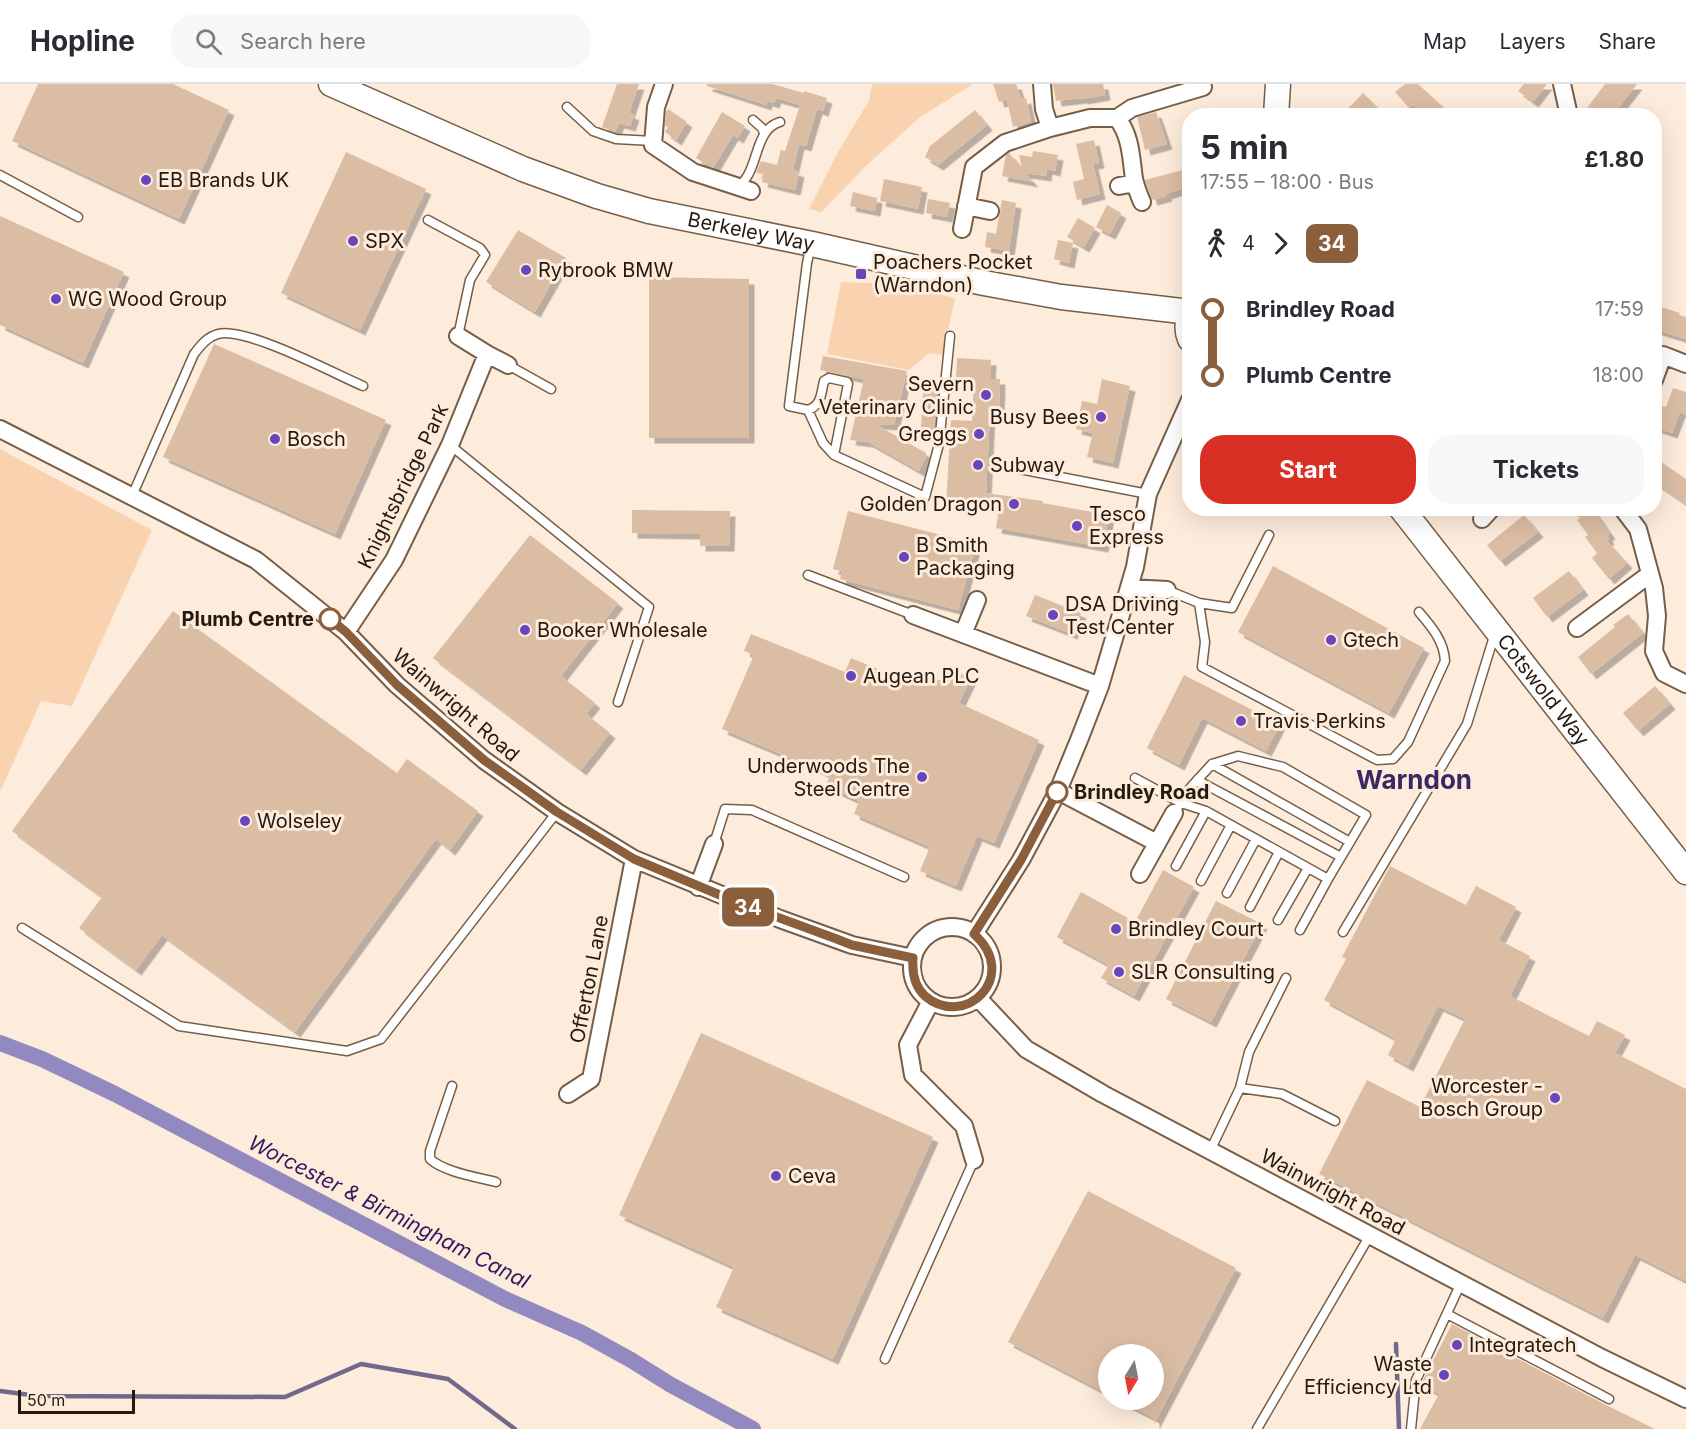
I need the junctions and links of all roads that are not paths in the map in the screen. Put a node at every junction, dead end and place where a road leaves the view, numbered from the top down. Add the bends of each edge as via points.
1 (331, 84) edge
2 (664, 84) edge
3 (1042, 84) edge
4 (1278, 84) edge
5 (1562, 84) edge
6 (1193, 88) edge
7 (567, 106) dead end
8 (1276, 108) edge
9 (1567, 108) edge
10 (1117, 118) junction
11 (753, 120) dead end
12 (780, 122) dead end
13 (1050, 128) junction
14 (764, 133) junction
15 (653, 141) junction
16 (0, 175) edge
17 (745, 189) joint
18 (1142, 202) dead end
19 (966, 206) junction
20 (990, 211) dead end
21 (78, 218) dead end
22 (428, 220) dead end
23 (962, 229) dead end
24 (812, 244) junction
25 (1182, 312) edge
26 (458, 336) joint
27 (950, 336) dead end
28 (487, 354) junction
29 (1662, 354) edge
30 (1686, 364) edge
31 (508, 365) joint
32 (363, 386) dead end
33 (551, 388) dead end
34 (808, 410) junction
35 (1182, 418) edge
36 (0, 429) edge
37 (450, 445) junction
38 (834, 455) junction
39 (1014, 468) dead end
40 (1148, 494) junction
41 (132, 496) junction
42 (1407, 516) edge
43 (1628, 516) edge
44 (1269, 535) dead end
45 (1650, 574) junction
46 (808, 575) dead end
47 (1129, 588) junction
48 (1167, 590) joint
49 (977, 600) dead end
50 (1199, 603) junction
51 (1419, 612) dead end
52 (913, 615) joint
53 (1577, 628) dead end
54 (1496, 630) junction
55 (346, 632) junction
56 (963, 634) junction
57 (1686, 684) edge
58 (1100, 686) junction
59 (618, 702) dead end
60 (1212, 764) junction
61 (1135, 778) dead end
62 (1197, 780) junction
63 (1058, 791) junction
64 (1177, 808) junction
65 (1206, 811) junction
66 (557, 812) junction
67 (1231, 825) junction
68 (1256, 839) junction
69 (1350, 842) junction
70 (1157, 843) junction
71 (714, 844) joint
72 (1279, 852) junction
73 (1341, 857) junction
74 (634, 859) junction
75 (1176, 866) dead end
76 (1308, 868) junction
77 (1686, 872) edge
78 (1140, 874) dead end
79 (904, 877) dead end
80 (1328, 879) junction
81 (1201, 881) dead end
82 (698, 887) junction
83 (1227, 893) dead end
84 (1250, 907) dead end
85 (1278, 920) dead end
86 (22, 928) dead end
87 (1300, 930) dead end
88 (1343, 932) dead end
89 (974, 934) junction
90 (913, 958) junction
91 (1286, 978) dead end
92 (978, 998) junction
93 (931, 1001) junction
94 (452, 1086) dead end
95 (1240, 1088) junction
96 (568, 1094) dead end
97 (1335, 1121) dead end
98 (1210, 1151) junction
99 (974, 1160) joint
100 (496, 1182) dead end
101 (1370, 1234) junction
102 (1461, 1283) junction
103 (1447, 1314) junction
104 (885, 1359) dead end
105 (1609, 1399) dead end
106 (1686, 1399) edge
107 (1257, 1429) edge
108 (1411, 1429) edge

1 - 24 main road, Berkeley Way via 523,169 597,196 649,211
2 - 15 street via 656,107
3 - 13 street
4 - 8 main road
5 - 9 street
6 - 10 street via 1132,108
7 - 15 lane via 593,131 616,139
10 - 13 street via 1090,118
10 - 18 street via 1129,141 1127,185
11 - 14 lane
12 - 14 lane
13 - 19 street via 1005,143 974,167
14 - 17 lane
15 - 17 street via 653,145 693,172
16 - 21 lane
19 - 20 street
19 - 23 street
22 - 26 lane via 480,248 485,255 470,280
24 - 25 main road, Berkeley Way via 984,283
24 - 34 lane via 789,406
26 - 28 street
27 - 38 lane via 939,444 925,497
28 - 31 street
28 - 37 street, Knightsbridge Park
29 - 30 street
31 - 33 lane
32 - 41 lane via 257,338 220,333 204,341 194,354
34 - 38 lane via 823,442
34 - 38 lane via 820,402 824,381 829,378 848,382
35 - 40 street
36 - 41 street, Wainwright Road
37 - 55 street, Knightsbridge Park via 394,560
37 - 59 lane via 649,608
39 - 40 lane
40 - 47 street
41 - 55 street, Wainwright Road via 256,560
42 - 54 main road, Cotswold Way
43 - 45 street via 1638,529
44 - 50 lane via 1232,608
45 - 53 street
45 - 57 street via 1657,616 1654,651 1664,673
46 - 52 lane
47 - 48 street
47 - 58 street
48 - 50 lane
49 - 56 street
50 - 51 lane via 1205,642 1202,667 1377,760 1393,759 1408,742 1445,661 1434,631
52 - 56 street
54 - 77 main road, Cotswold Way
54 - 88 lane via 1467,724
55 - 66 street, Wainwright Road via 397,685 484,760
56 - 58 street
58 - 63 street
60 - 62 lane
60 - 69 lane
60 - 69 lane via 1238,756 1283,768 1366,815
61 - 64 lane
62 - 64 lane
62 - 73 lane
63 - 70 street
63 - 89 street via 1021,860
64 - 65 lane
64 - 70 street
65 - 67 lane
65 - 75 lane
66 - 74 street, Wainwright Road
66 - 86 lane via 381,1039 347,1051 179,1026
67 - 68 lane
67 - 81 lane
68 - 72 lane
68 - 83 lane
69 - 73 lane
70 - 78 street
71 - 79 lane via 725,809 752,810
71 - 82 street
72 - 76 lane
72 - 84 lane
73 - 80 lane
74 - 82 street, Wainwright Road
74 - 96 street, Offerton Lane via 591,1079
76 - 80 lane
76 - 85 lane
80 - 87 lane
82 - 90 street, Wainwright Road via 852,945
89 - 90 street via 950,927 938,930 918,946
89 - 92 street via 990,953 992,965 991,978
90 - 93 street via 915,982
91 - 95 lane via 1249,1052
92 - 93 street via 955,1007
92 - 98 street, Wainwright Road via 1026,1049
93 - 99 street via 908,1045 913,1075 964,1126
94 - 100 lane via 430,1159 436,1165
95 - 97 lane via 1282,1094
95 - 98 lane
98 - 101 street, Wainwright Road
99 - 104 lane
101 - 102 street, Wainwright Road
101 - 107 lane
102 - 103 lane
102 - 106 street, Wainwright Road
103 - 105 lane
103 - 108 lane via 1416,1380

